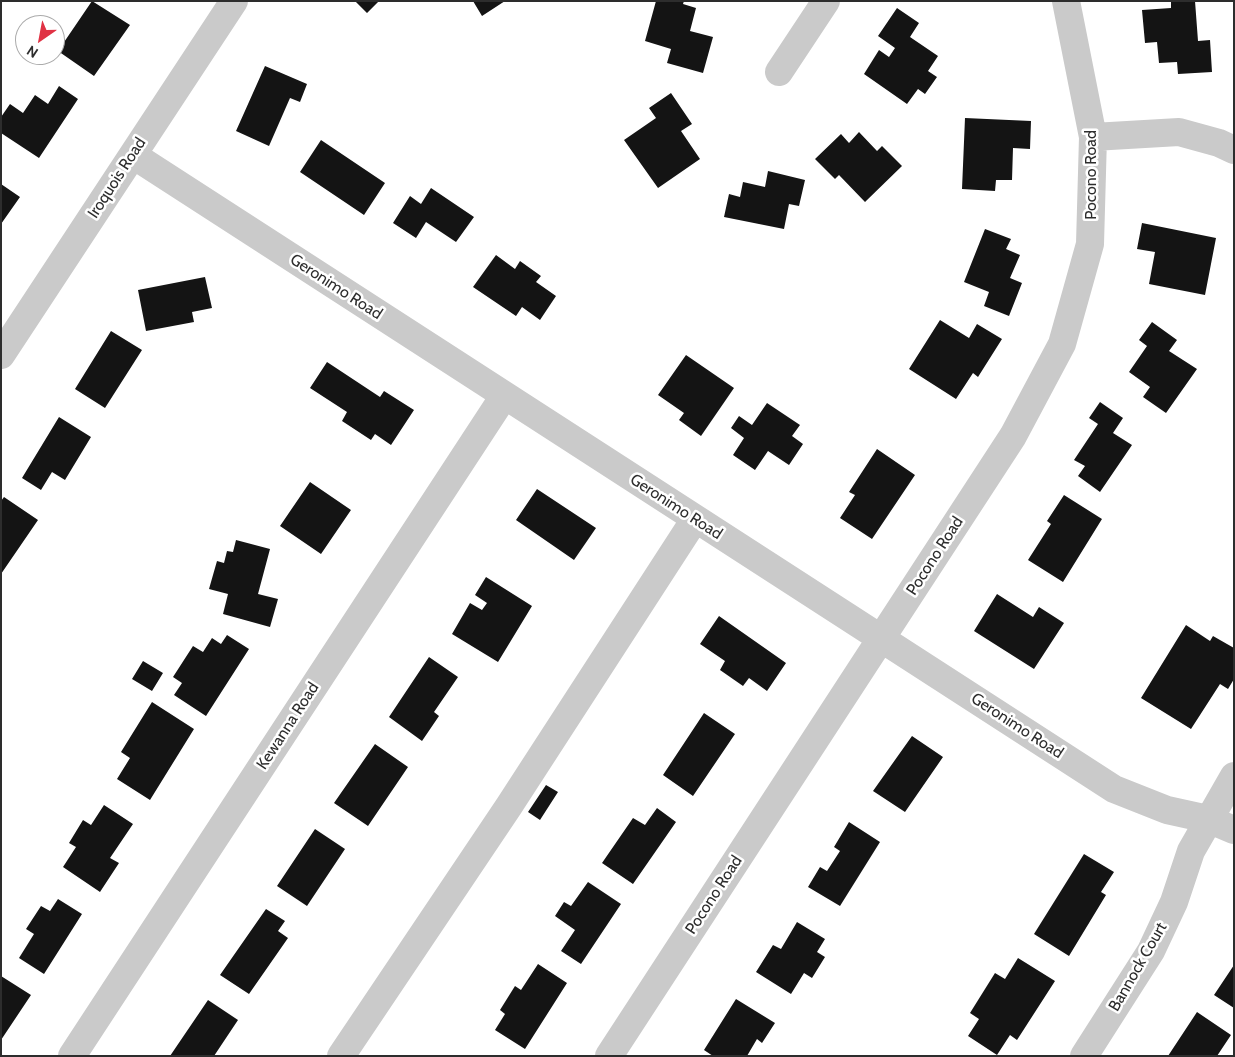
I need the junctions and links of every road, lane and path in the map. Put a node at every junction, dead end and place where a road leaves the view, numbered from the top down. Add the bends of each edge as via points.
1 (234, 1) edge
2 (826, 1) edge
3 (1066, 1) edge
4 (779, 72) dead end
5 (1093, 137) junction
6 (1234, 150) edge
7 (132, 155) junction
8 (1, 355) edge
9 (504, 396) junction
10 (695, 519) junction
11 (880, 639) junction
12 (1234, 776) edge
13 (1208, 819) junction
14 (1234, 830) edge
15 (72, 1056) edge
16 (341, 1056) edge
17 (609, 1056) edge
18 (1084, 1056) edge

1 - 7 street, Iroquois Road
2 - 4 street
3 - 5 street, Pocono Road
5 - 6 street via 1180,132
5 - 11 street, Pocono Road via 1090,244 1062,344 1013,436
7 - 8 street, Iroquois Road
7 - 9 street, Geronimo Road
9 - 10 street, Geronimo Road
9 - 15 street, Kewanna Road
10 - 11 street, Geronimo Road
10 - 16 street via 510,806
11 - 13 street, Geronimo Road via 1114,789 1167,810
11 - 17 street, Pocono Road
12 - 13 street, Bannock Court
13 - 14 street, Geronimo Road
13 - 18 street, Bannock Court via 1191,851 1174,902 1151,951

